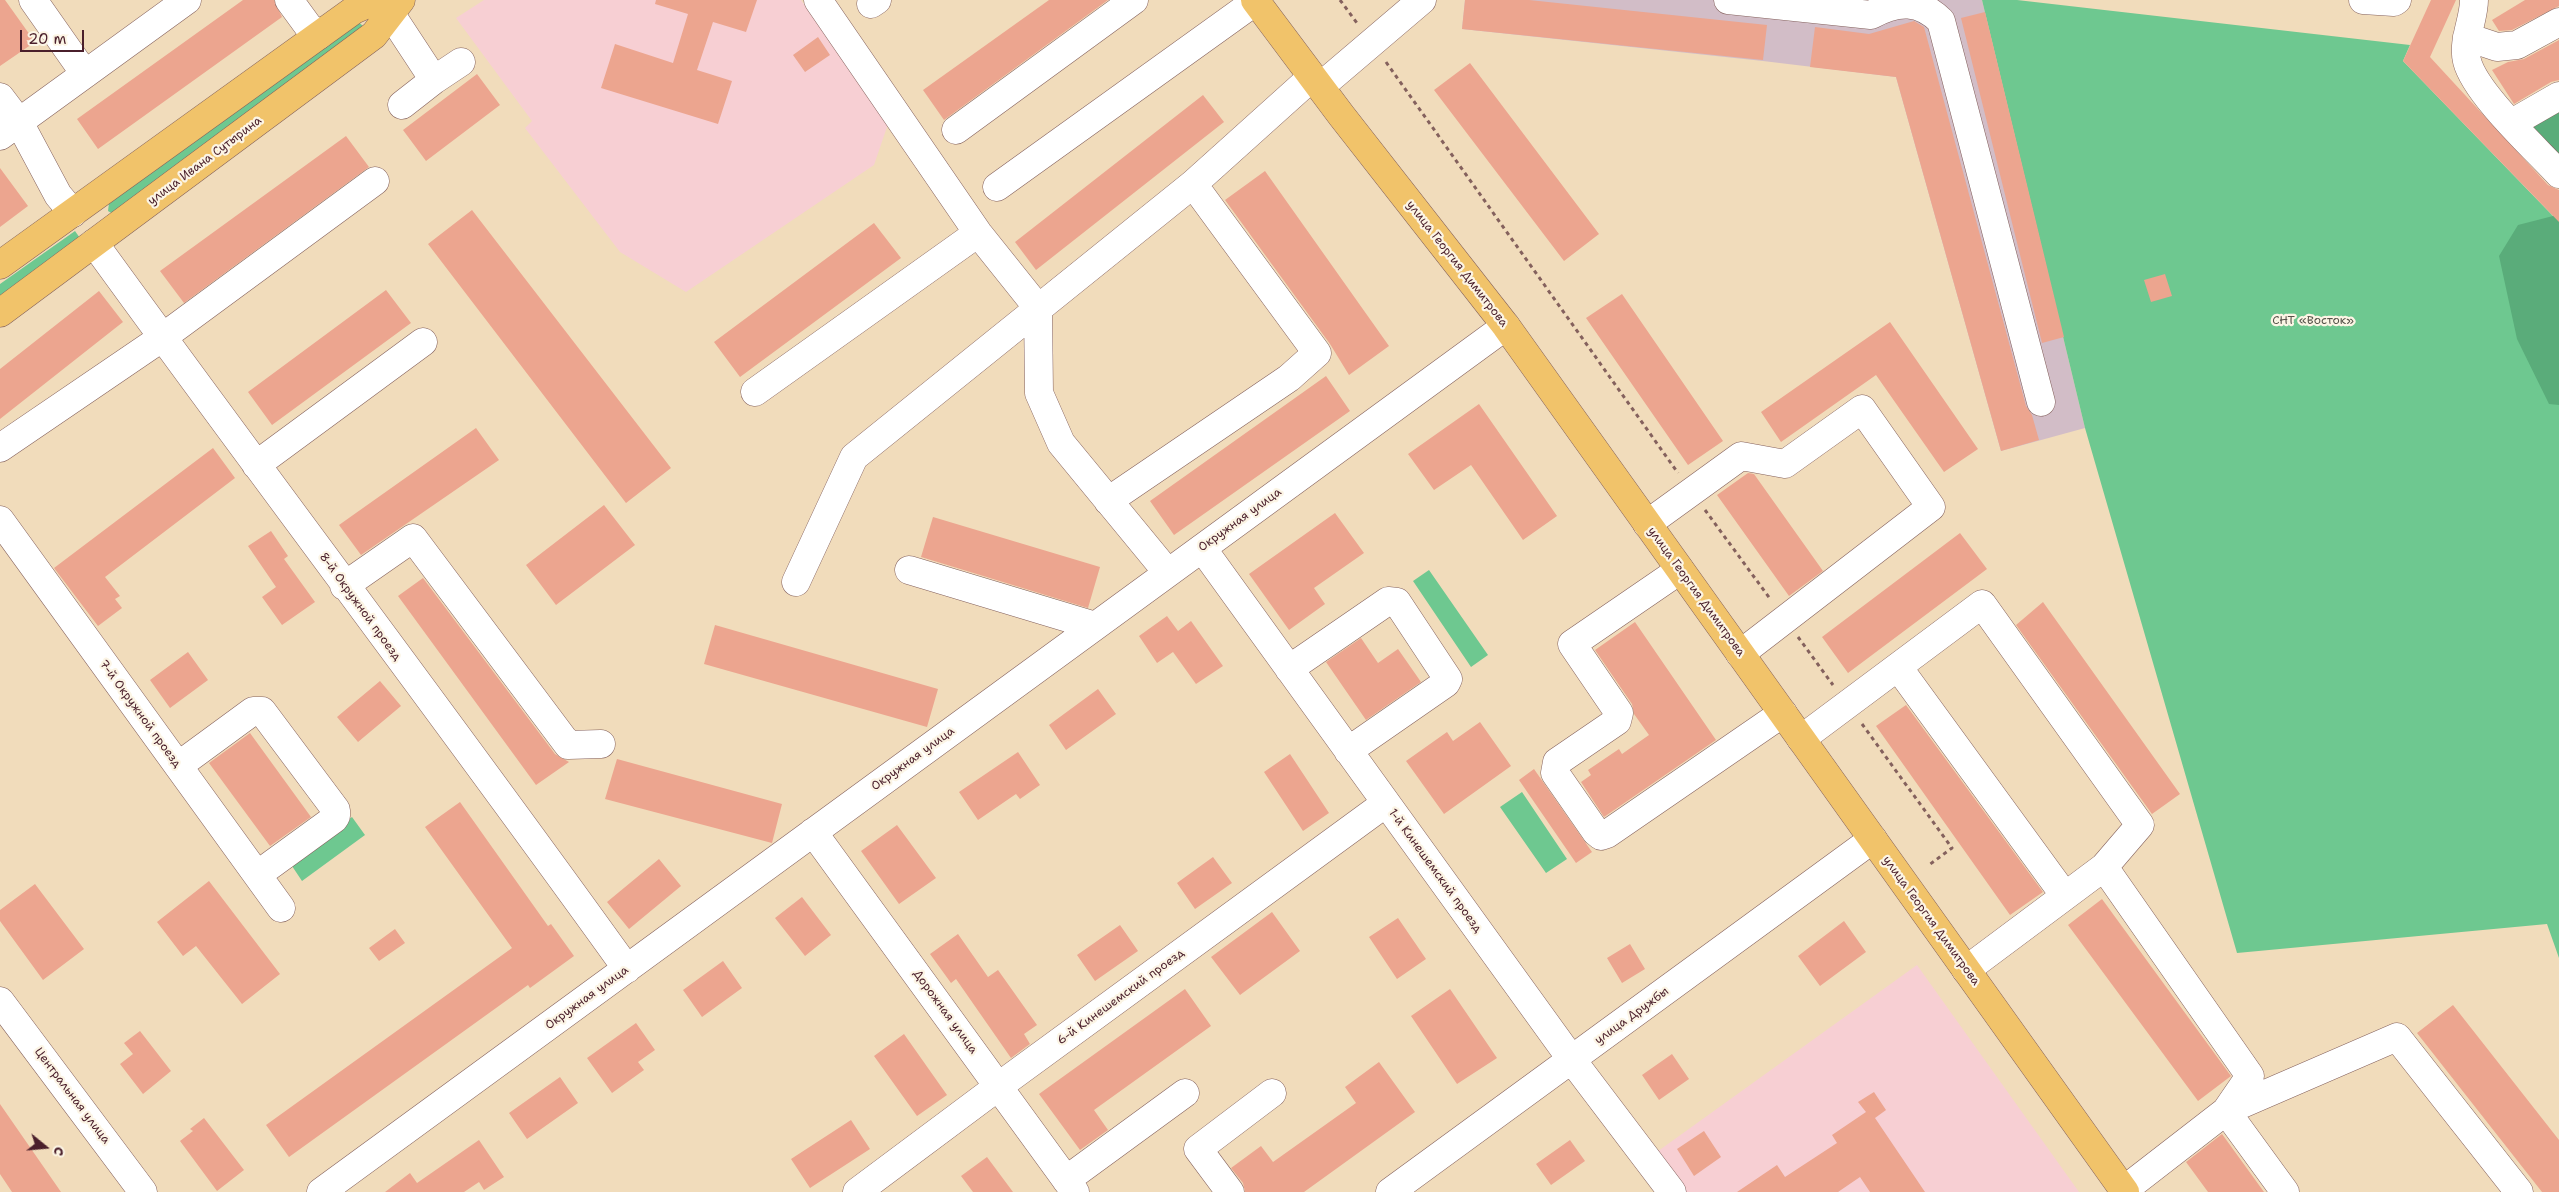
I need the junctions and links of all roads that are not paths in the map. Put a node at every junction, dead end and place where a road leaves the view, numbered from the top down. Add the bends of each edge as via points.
1 (33, 0) edge
2 (187, 0) edge
3 (289, 0) edge
4 (818, 0) edge
5 (1134, 0) edge
6 (1255, 0) edge
7 (1422, 0) edge
8 (1728, 0) edge
9 (2363, 0) edge
10 (2397, 0) edge
11 (2498, 0) edge
12 (389, 4) edge
13 (2472, 18) edge
14 (2559, 22) edge
15 (319, 35) junction
16 (461, 62) dead end
17 (85, 74) junction
18 (434, 80) junction
19 (1317, 81) junction
20 (2559, 96) edge
21 (0, 97) edge
22 (402, 105) dead end
23 (2512, 123) junction
24 (10, 129) edge
25 (956, 130) dead end
26 (2559, 174) edge
27 (375, 181) dead end
28 (1193, 184) junction
29 (997, 187) dead end
30 (73, 212) junction
31 (978, 233) junction
32 (94, 243) junction
33 (0, 265) edge
34 (1038, 308) junction
35 (0, 313) edge
36 (1506, 326) junction
37 (163, 337) junction
38 (423, 342) dead end
39 (755, 392) dead end
40 (2041, 402) dead end
41 (0, 448) edge
42 (256, 465) junction
43 (1108, 501) junction
44 (0, 520) edge
45 (1647, 524) junction
46 (1202, 548) junction
47 (909, 570) dead end
48 (1680, 570) junction
49 (1168, 573) junction
50 (796, 582) dead end
51 (344, 586) junction
52 (1095, 626) junction
53 (1740, 654) junction
54 (1898, 667) junction
55 (1289, 669) junction
56 (1782, 713) junction
57 (1801, 739) junction
58 (601, 744) dead end
59 (1348, 751) junction
60 (178, 766) junction
61 (1386, 803) junction
62 (813, 832) junction
63 (1872, 839) junction
64 (2104, 867) junction
65 (257, 876) junction
66 (2065, 896) junction
67 (281, 908) dead end
68 (627, 969) junction
69 (1966, 970) junction
70 (0, 1001) edge
71 (1572, 1060) junction
72 (999, 1086) junction
73 (1185, 1093) dead end
74 (1272, 1093) dead end
75 (2226, 1111) junction
76 (1071, 1186) edge
77 (2124, 1191) edge
78 (143, 1192) edge
79 (321, 1192) edge
80 (857, 1192) edge
81 (1230, 1192) edge
82 (1390, 1192) edge
83 (1672, 1192) edge
84 (2285, 1192) edge
85 (2519, 1192) edge

1 - 17 street
2 - 17 street
3 - 15 street
4 - 31 street
5 - 25 street
6 - 19 main road, улица Георгия Димитрова
6 - 29 street
7 - 19 street via 1372,43
8 - 40 street via 1871,15 1884,7 1908,1 1930,7 1936,14 1941,21
9 - 10 street
11 - 13 street
12 - 15 main road via 354,10
12 - 18 street
12 - 32 main road, улица Ивана Сутырина via 374,35
13 - 14 street via 2497,47 2517,45
13 - 23 street via 2467,60 2477,83
15 - 30 main road
16 - 18 street
17 - 24 street
18 - 22 street
19 - 28 street
19 - 36 main road, улица Георгия Димитрова
20 - 23 street
21 - 24 street
23 - 26 street
24 - 30 street
27 - 37 street
28 - 34 street
28 - 43 street via 1317,353 1289,378
30 - 32 main road
30 - 33 main road
31 - 34 street
31 - 39 street
32 - 35 main road, улица Ивана Сутырина
32 - 37 street, 8-й Окружной проезд
34 - 43 street via 1039,393 1061,443
34 - 50 street via 854,457
36 - 45 main road, улица Георгия Димитрова
36 - 46 street, Окружная улица
37 - 41 street
37 - 42 street, 8-й Окружной проезд
38 - 42 street
42 - 51 street, 8-й Окружной проезд
43 - 49 street
44 - 60 street, 7-й Окружной проезд
45 - 48 main road, улица Георгия Димитрова
45 - 53 street via 1741,456 1785,464 1862,408 1931,507
46 - 49 street, Окружная улица
46 - 55 street, 1-й Кинешемский проезд
47 - 52 street
48 - 53 main road, улица Георгия Димитрова
48 - 56 street via 1572,644 1620,717 1554,767 1596,832 1601,836 1607,834
49 - 52 street, Окружная улица
51 - 58 street via 413,538 568,745
51 - 68 street, 8-й Окружной проезд
52 - 62 street, Окружная улица
53 - 56 main road, улица Георгия Димитрова
54 - 57 street
54 - 64 street via 1982,604 2140,825
54 - 66 street
55 - 59 street, 1-й Кинешемский проезд
55 - 59 street via 1388,601 1397,602 1448,679
56 - 57 main road, улица Георгия Димитрова
57 - 63 main road, улица Георгия Димитрова
59 - 61 street, 1-й Кинешемский проезд
60 - 65 street, 7-й Окружной проезд
60 - 65 street via 252,711 262,711 330,802 337,812 334,819
61 - 71 street, 1-й Кинешемский проезд
61 - 72 street, 6-й Кинешемский проезд
62 - 68 street, Окружная улица
62 - 72 street, Дорожная улица
63 - 69 main road, улица Георгия Димитрова
63 - 71 street, улица Дружбы
64 - 66 street
64 - 75 street via 2250,1076
65 - 67 street, 7-й Окружной проезд
66 - 69 street
68 - 79 street, Окружная улица
69 - 77 main road, улица Георгия Димитрова
70 - 78 street, Центральная улица
71 - 82 street, улица Дружбы
71 - 83 street, 1-й Кинешемский проезд
72 - 76 street, Дорожная улица
72 - 80 street, 6-й Кинешемский проезд
73 - 76 street
74 - 81 street via 1198,1149
75 - 77 street
75 - 84 street
75 - 85 street via 2397,1037

